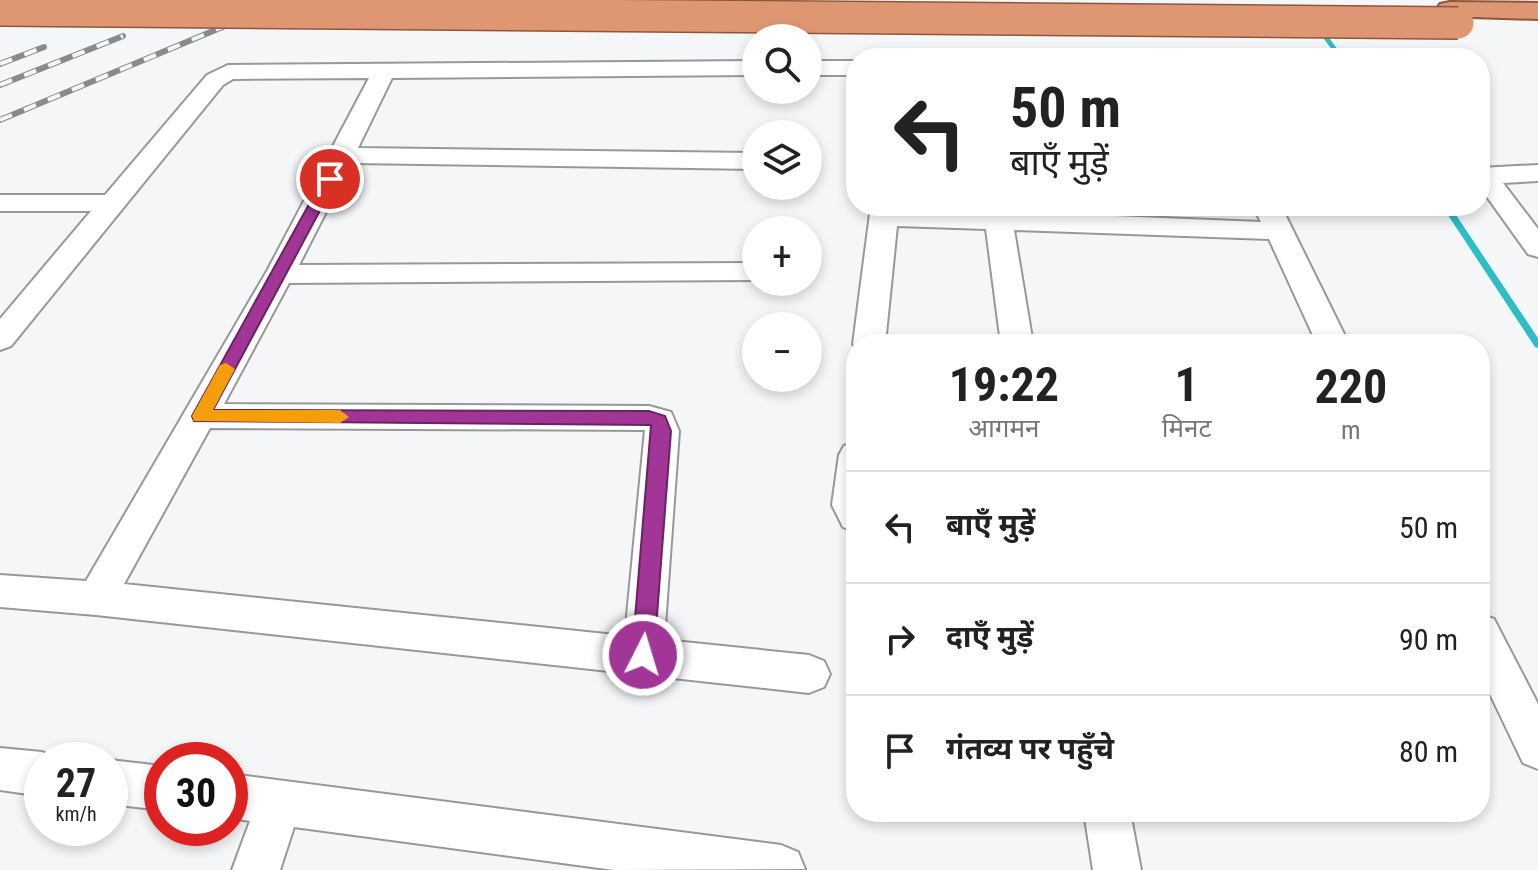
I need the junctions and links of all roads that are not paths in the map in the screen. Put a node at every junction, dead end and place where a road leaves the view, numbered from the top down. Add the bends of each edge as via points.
1 (260, 0) edge
2 (0, 10) edge
3 (1538, 11) edge
4 (1454, 17) junction
5 (1538, 24) edge
6 (742, 68) edge
7 (822, 68) edge
8 (846, 68) edge
9 (384, 70) junction
10 (343, 155) junction
11 (742, 161) edge
12 (1538, 173) edge
13 (1490, 176) edge
14 (1490, 186) edge
15 (0, 203) edge
16 (112, 203) junction
17 (885, 216) edge
18 (936, 216) edge
19 (1273, 219) edge
20 (999, 221) junction
21 (1538, 248) edge
22 (742, 272) edge
23 (279, 274) junction
24 (2, 332) edge
25 (870, 334) edge
26 (1016, 334) edge
27 (1328, 334) edge
28 (201, 416) junction
29 (0, 591) edge
30 (96, 598) junction
31 (1490, 651) edge
32 (643, 655) junction
33 (809, 674) dead end
34 (1538, 748) edge
35 (0, 769) edge
36 (24, 772) edge
37 (248, 798) edge
38 (280, 801) junction
39 (1109, 822) edge
40 (781, 869) edge
41 (256, 870) edge
42 (1117, 870) edge

1 - 4 highway
2 - 4 highway, bridge
3 - 4 highway
4 - 5 highway
6 - 9 street
7 - 8 street
9 - 10 street
9 - 16 street via 237,71 220,76
10 - 11 street
10 - 23 street
12 - 13 street
14 - 21 street
15 - 16 street
16 - 24 street
17 - 25 street
18 - 20 street
19 - 20 street
19 - 27 street
20 - 26 street
22 - 23 street
23 - 28 street
28 - 30 street
28 - 32 street via 659,421
29 - 30 street
30 - 32 street
31 - 34 street
32 - 33 street
35 - 36 street
37 - 38 street
38 - 40 street
38 - 41 street
39 - 42 street

